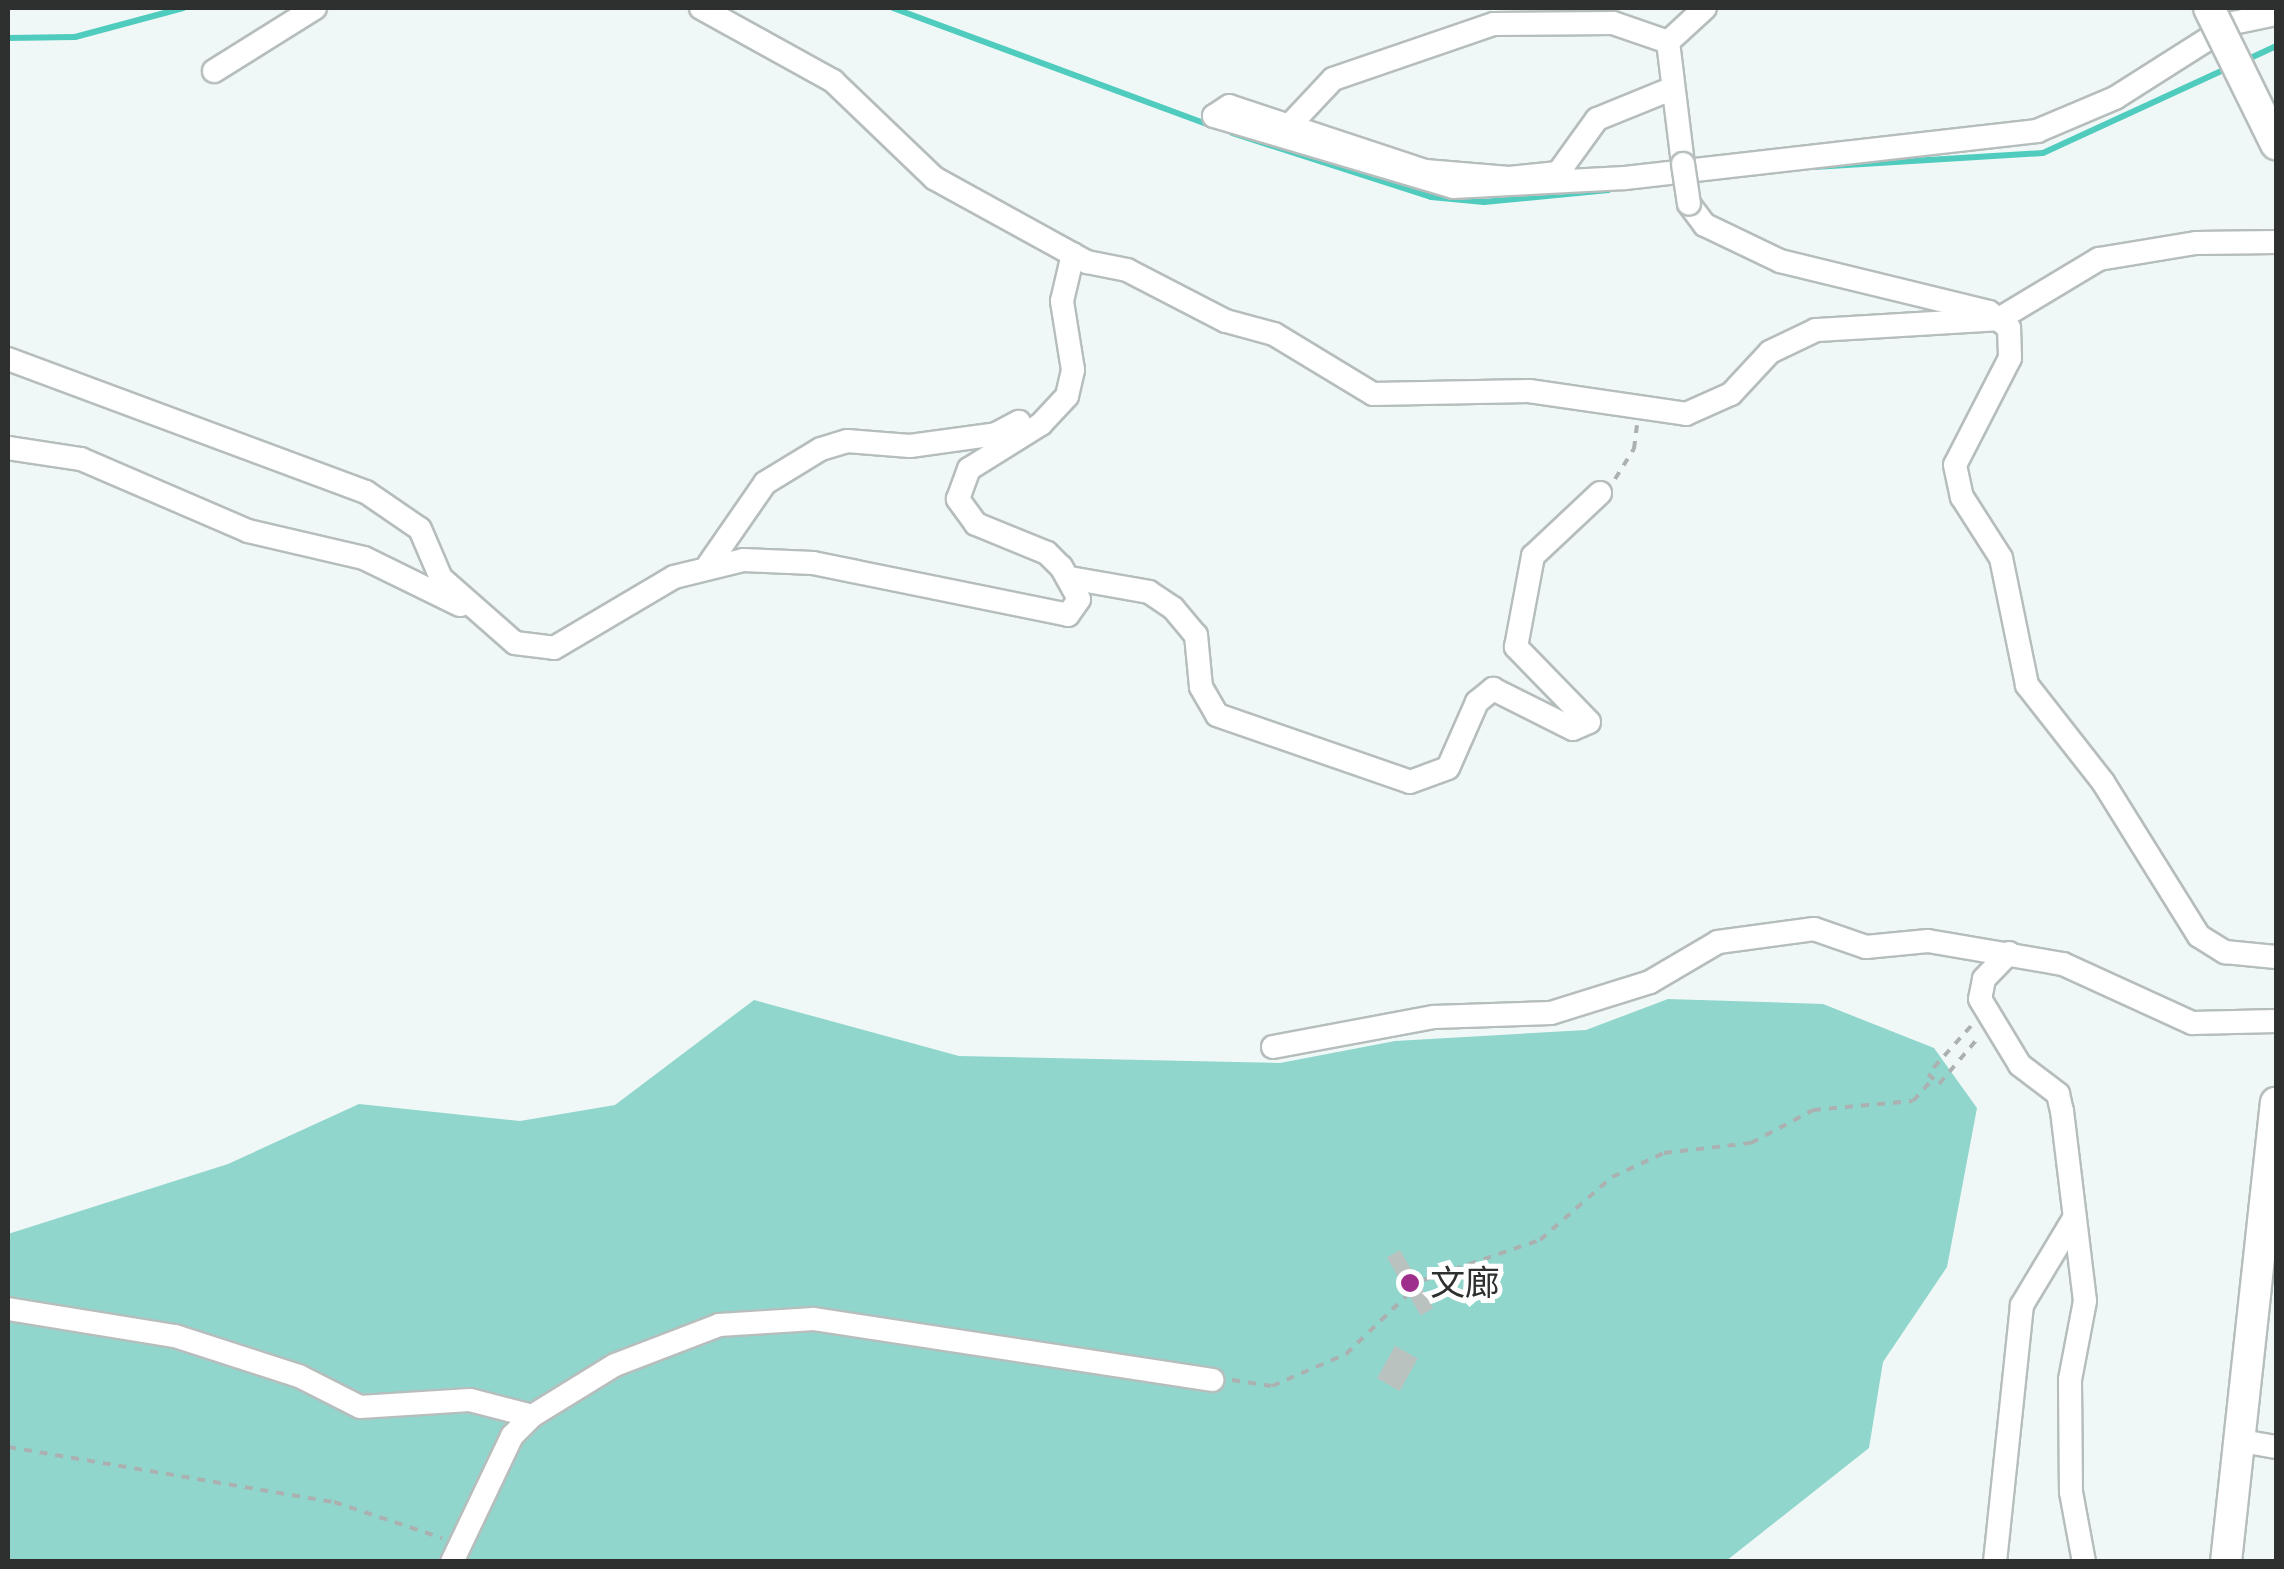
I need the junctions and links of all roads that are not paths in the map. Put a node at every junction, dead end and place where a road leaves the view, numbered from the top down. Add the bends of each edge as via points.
1 (315, 8) edge
2 (701, 8) edge
3 (1706, 8) edge
4 (2209, 8) edge
5 (2276, 14) edge
6 (1668, 42) junction
7 (214, 71) dead end
8 (1671, 89) junction
9 (1288, 127) junction
10 (2276, 144) edge
11 (2276, 242) edge
12 (1073, 254) junction
13 (1998, 319) junction
14 (8, 359) edge
15 (1055, 412) junction
16 (8, 448) edge
17 (1600, 492) road end
18 (709, 564) junction
19 (1070, 578) junction
20 (498, 625) junction
21 (2010, 953) junction
22 (2276, 957) edge
23 (2276, 1021) edge
24 (1272, 1047) dead end
25 (2276, 1103) edge
26 (2276, 1206) edge
27 (2073, 1220) junction
28 (8, 1308) edge
29 (1212, 1380) road end
30 (532, 1416) junction
31 (2265, 1445) edge
32 (457, 1553) edge
33 (1995, 1562) edge
34 (2084, 1562) edge
35 (2226, 1562) edge
36 (2240, 1562) edge

1 - 7 street
2 - 12 street via 833,81 934,178
3 - 6 street
4 - 10 main road, bridge
5 - 9 street via 2233,24 2114,98 2015,135 1792,153 1626,178 1452,188 1214,116 1229,106
6 - 8 street
6 - 9 street via 1613,23 1494,24 1334,79
8 - 9 street via 1598,119 1558,173 1509,178 1425,171
8 - 13 street, bridge via 1690,204 1705,225 1780,261
11 - 13 street via 2196,242 2099,259
12 - 13 street via 1274,334 1373,394 1511,390 1705,409 1753,375 1770,352 1816,330
12 - 15 street via 1062,320 1074,370
13 - 22 street via 2009,328 2010,358 1956,478 2001,558 2027,685 2162,866 2200,936 2225,952
14 - 20 street via 366,492 420,529 442,578
15 - 18 street via 996,434 821,449 765,483
15 - 19 street via 970,468 958,499 976,524 1047,553
16 - 20 street via 81,459 248,531 364,558
17 - 19 street via 1533,556 1516,646 1589,722 1573,729 1493,689 1478,702 1448,768 1410,782 1217,715 1201,688 1196,635 1172,608 1149,592
18 - 19 street via 813,563 1055,616 1077,609
18 - 20 street via 554,648 515,644
21 - 23 street via 2090,973 2192,1023
21 - 24 street via 1928,942 1866,947 1814,929 1718,942 1650,982 1552,1013 1434,1018
21 - 27 street via 1984,979 1983,1009 2020,1065 2058,1094
25 - 35 main road
26 - 31 main road
27 - 33 street via 2022,1306
27 - 34 street via 2086,1301 2070,1380 2071,1492
28 - 30 street via 175,1336 299,1376 360,1407 470,1400
29 - 30 street via 814,1320 749,1319 615,1365
30 - 32 street via 512,1436
31 - 36 main road

